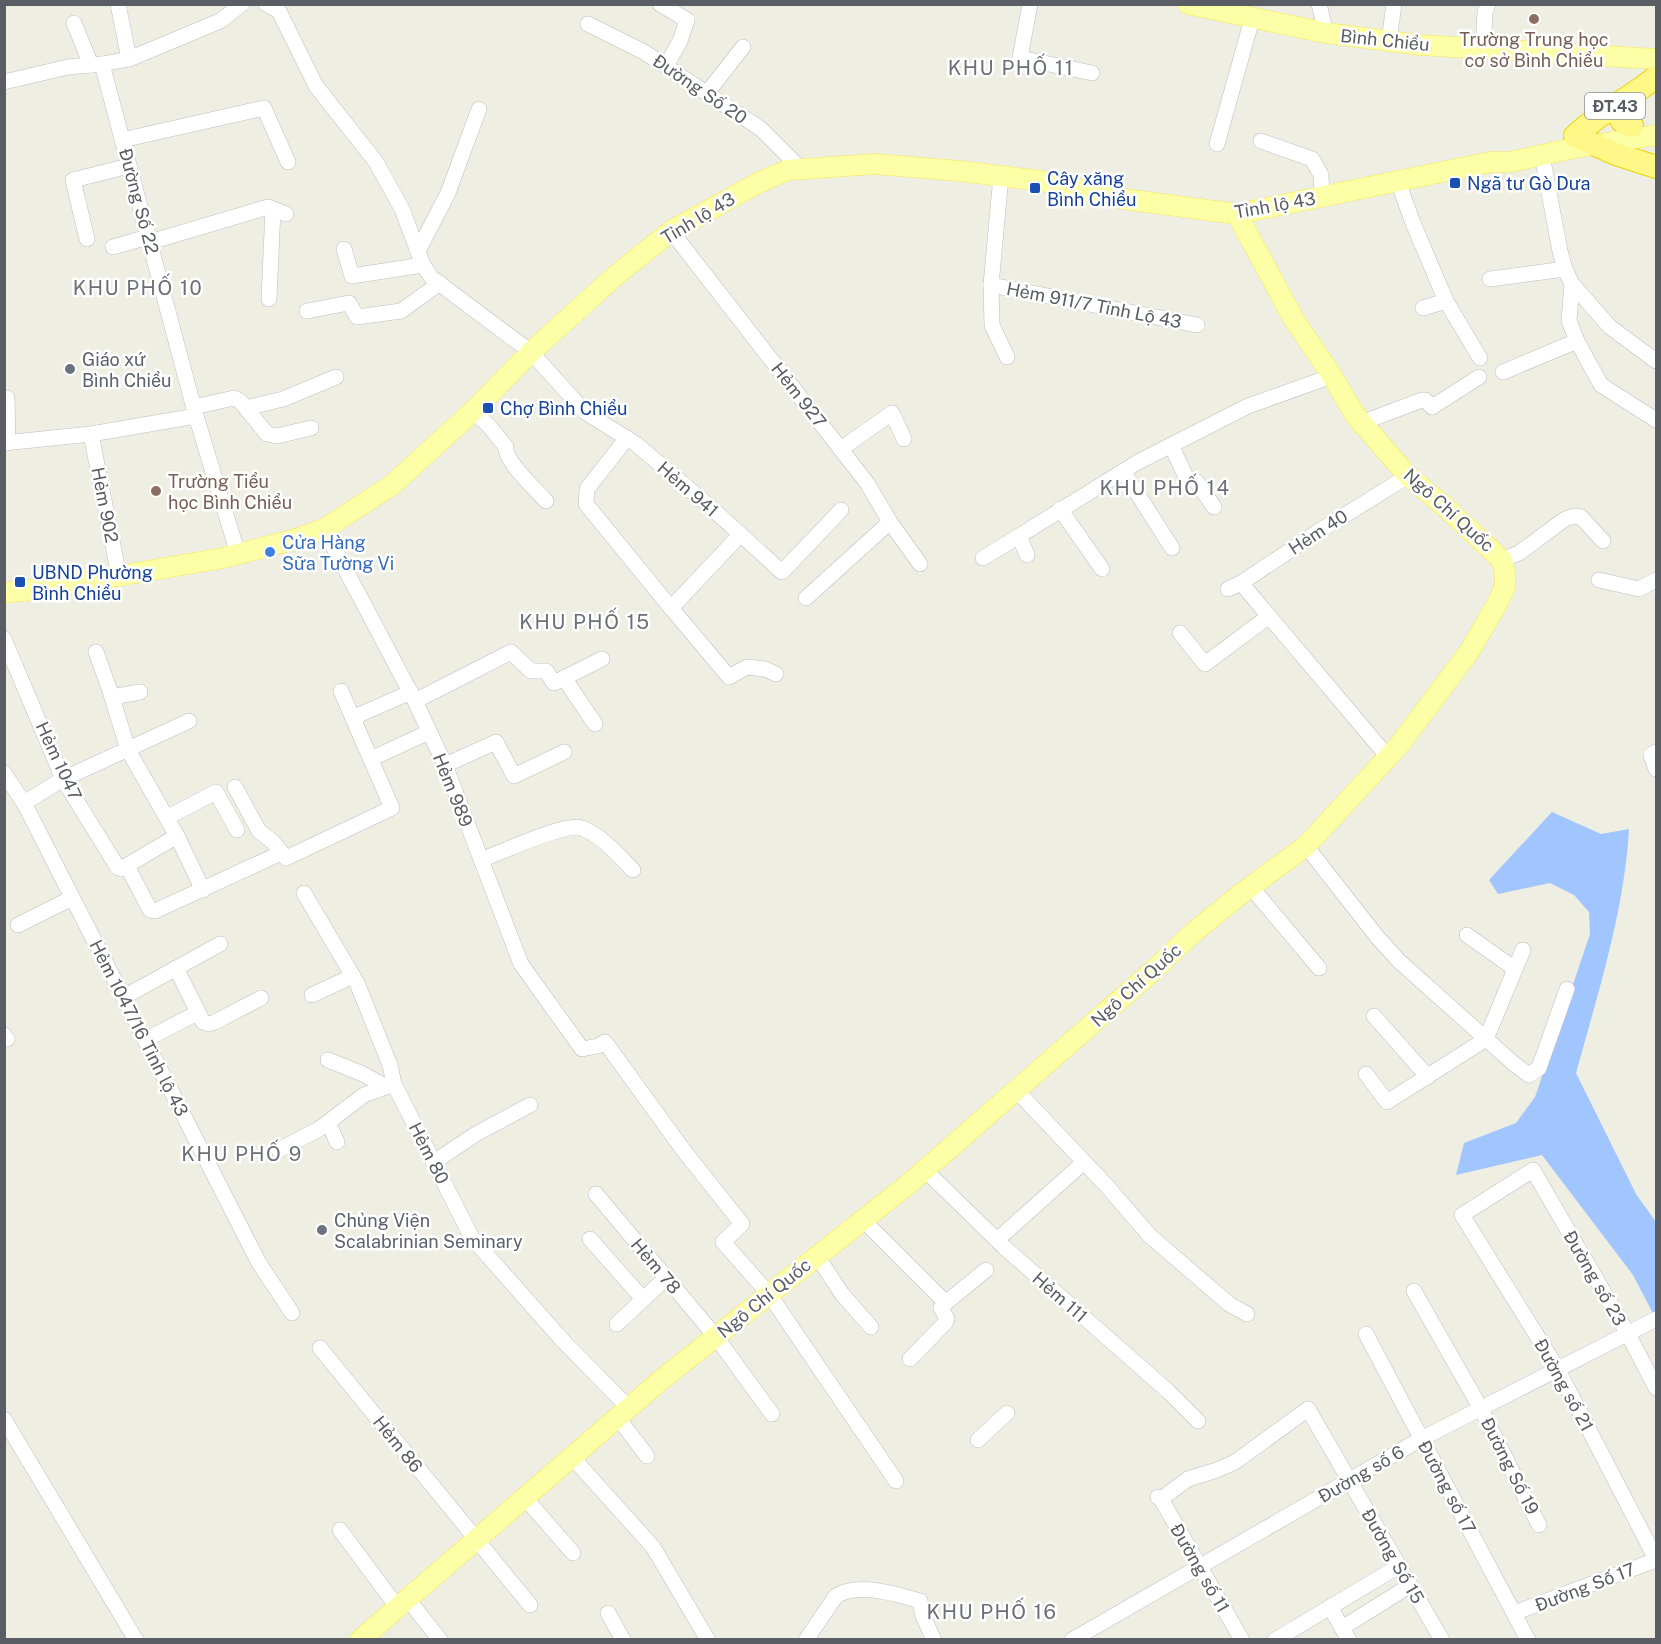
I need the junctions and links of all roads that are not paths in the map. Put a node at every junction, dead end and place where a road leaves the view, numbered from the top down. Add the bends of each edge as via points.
1 (118, 4) edge
2 (242, 4) edge
3 (266, 4) edge
4 (660, 4) edge
5 (1030, 4) edge
6 (1188, 4) edge
7 (1318, 4) edge
8 (1394, 4) edge
9 (1488, 4) edge
10 (1252, 20) junction
11 (74, 23) dead end
12 (588, 24) dead end
13 (1326, 33) junction
14 (1389, 41) junction
15 (743, 47) dead end
16 (1484, 49) junction
17 (1634, 57) junction
18 (129, 59) junction
19 (1656, 59) edge
20 (97, 65) junction
21 (666, 66) junction
22 (1092, 73) dead end
23 (1651, 81) edge
24 (4, 82) edge
25 (707, 93) junction
26 (1624, 100) junction
27 (479, 109) dead end
28 (1656, 122) edge
29 (1632, 126) junction
30 (1656, 135) edge
31 (122, 140) junction
32 (1261, 141) dead end
33 (1587, 141) junction
34 (1216, 144) dead end
35 (1542, 155) junction
36 (1656, 156) edge
37 (288, 162) dead end
38 (1491, 162) junction
39 (129, 166) junction
40 (1656, 167) edge
41 (801, 169) junction
42 (1001, 176) junction
43 (1398, 182) junction
44 (1322, 197) junction
45 (1237, 214) junction
46 (671, 231) junction
47 (87, 239) dead end
48 (149, 239) junction
49 (113, 247) dead end
50 (344, 249) dead end
51 (420, 258) junction
52 (1565, 269) junction
53 (1490, 279) dead end
54 (440, 284) junction
55 (1572, 284) junction
56 (991, 285) junction
57 (269, 299) dead end
58 (1446, 301) junction
59 (1423, 308) dead end
60 (307, 311) dead end
61 (1197, 325) dead end
62 (1577, 340) junction
63 (531, 352) junction
64 (1007, 357) dead end
65 (1480, 358) dead end
66 (1656, 361) edge
67 (1503, 372) dead end
68 (1332, 376) junction
69 (336, 377) dead end
70 (1479, 377) dead end
71 (7, 398) dead end
72 (246, 408) junction
73 (195, 411) junction
74 (472, 411) junction
75 (1656, 420) edge
76 (1361, 423) junction
77 (311, 428) dead end
78 (91, 434) junction
79 (627, 438) junction
80 (904, 439) dead end
81 (6, 443) edge
82 (1171, 445) junction
83 (841, 449) junction
84 (1123, 471) junction
85 (1408, 476) junction
86 (546, 501) dead end
87 (1214, 507) dead end
88 (1060, 508) junction
89 (841, 510) dead end
90 (890, 522) junction
91 (324, 529) junction
92 (740, 535) junction
93 (1019, 536) junction
94 (1603, 541) dead end
95 (1172, 548) dead end
96 (238, 554) junction
97 (1027, 555) dead end
98 (983, 558) dead end
99 (1502, 560) junction
100 (920, 564) dead end
101 (1102, 569) dead end
102 (119, 576) junction
103 (1599, 580) dead end
104 (1656, 580) edge
105 (4, 593) edge
106 (806, 598) dead end
107 (671, 608) junction
108 (1269, 616) junction
109 (1180, 633) dead end
110 (4, 639) edge
111 (96, 652) dead end
112 (602, 659) dead end
113 (776, 674) dead end
114 (564, 678) junction
115 (341, 691) dead end
116 (140, 692) dead end
117 (112, 697) junction
118 (413, 697) junction
119 (353, 719) junction
120 (189, 721) dead end
121 (595, 724) dead end
122 (429, 732) junction
123 (128, 750) junction
124 (564, 752) dead end
125 (1656, 752) edge
126 (370, 755) junction
127 (1388, 757) junction
128 (445, 765) junction
129 (1656, 769) edge
130 (4, 773) edge
131 (63, 779) junction
132 (236, 787) dead end
133 (24, 803) junction
134 (168, 818) junction
135 (237, 830) dead end
136 (177, 836) junction
137 (1306, 846) junction
138 (282, 853) junction
139 (481, 860) junction
140 (127, 866) junction
141 (633, 870) dead end
142 (1251, 886) junction
143 (203, 890) junction
144 (304, 892) dead end
145 (72, 898) junction
146 (18, 925) dead end
147 (1467, 935) dead end
148 (220, 944) dead end
149 (1523, 950) dead end
150 (176, 968) junction
151 (1319, 968) dead end
152 (1515, 969) junction
153 (353, 976) junction
154 (1567, 988) dead end
155 (312, 995) dead end
156 (124, 997) junction
157 (261, 998) dead end
158 (197, 1013) junction
159 (1374, 1016) dead end
160 (1486, 1039) junction
161 (146, 1040) junction
162 (328, 1060) dead end
163 (1366, 1074) dead end
164 (1428, 1077) junction
165 (390, 1086) junction
166 (1016, 1090) junction
167 (530, 1105) dead end
168 (328, 1122) junction
169 (338, 1142) dead end
170 (279, 1150) dead end
171 (434, 1162) junction
172 (1084, 1162) junction
173 (925, 1170) junction
174 (596, 1194) dead end
175 (1462, 1215) joint
176 (863, 1220) junction
177 (590, 1239) dead end
178 (997, 1240) junction
179 (817, 1256) junction
180 (986, 1270) dead end
181 (666, 1278) junction
182 (1414, 1291) dead end
183 (769, 1294) junction
184 (643, 1299) junction
185 (948, 1301) junction
186 (292, 1313) dead end
187 (1248, 1314) dead end
188 (1653, 1321) edge
189 (617, 1324) dead end
190 (871, 1327) dead end
191 (1366, 1334) dead end
192 (1628, 1334) junction
193 (716, 1336) junction
194 (320, 1348) dead end
195 (910, 1359) dead end
196 (1557, 1368) junction
197 (1656, 1388) edge
198 (1480, 1407) junction
199 (623, 1413) junction
200 (1007, 1413) dead end
201 (772, 1414) dead end
202 (4, 1419) edge
203 (1198, 1420) dead end
204 (1421, 1439) junction
205 (978, 1440) dead end
206 (647, 1456) dead end
207 (572, 1458) junction
208 (896, 1481) dead end
209 (1350, 1481) junction
210 (525, 1498) junction
211 (1159, 1498) joint
212 (1539, 1525) dead end
213 (340, 1530) dead end
214 (477, 1539) junction
215 (573, 1553) dead end
216 (1656, 1560) edge
217 (1200, 1566) junction
218 (1399, 1566) junction
219 (1409, 1586) junction
220 (402, 1603) junction
221 (530, 1605) dead end
222 (1330, 1607) junction
223 (608, 1612) dead end
224 (1514, 1613) junction
225 (1345, 1634) edge
226 (136, 1640) edge
227 (360, 1640) edge
228 (440, 1640) edge
229 (622, 1640) edge
230 (708, 1640) edge
231 (806, 1640) edge
232 (934, 1640) edge
233 (1072, 1640) edge
234 (1242, 1640) edge
235 (1275, 1640) edge
236 (1442, 1640) edge
237 (1528, 1640) edge

1 - 18 street
2 - 18 street via 220,21
3 - 51 street via 279,11 316,86 376,162 402,209
4 - 21 street via 687,20
5 - 22 street via 1020,58
6 - 10 main road, Bình Chiểu
7 - 13 street
8 - 14 street
9 - 16 street
10 - 13 main road, Bình Chiểu
10 - 34 street
11 - 20 street, Đường Số 22
12 - 21 street, Đường Số 20
13 - 14 main road, Bình Chiểu
14 - 16 main road, Bình Chiểu
15 - 25 street
16 - 17 main road, Bình Chiểu
17 - 19 main road, Bình Chiểu
17 - 23 main road
18 - 20 street
20 - 24 street
20 - 31 street, Đường Số 22
21 - 25 street, Đường Số 20
23 - 26 highway, ĐT.43
25 - 41 street, Đường Số 20 via 761,129
26 - 29 highway via 1620,118
26 - 33 highway, ĐT.43 via 1587,124
27 - 51 street
28 - 29 main road, Tỉnh lộ 43 / ĐT.43
29 - 33 main road, Tỉnh lộ 43 / ĐT.43
30 - 33 main road, Tỉnh lộ 43 / ĐT.43
31 - 37 street via 264,108
31 - 39 street, Đường Số 22
32 - 44 street via 1312,159 1321,175
33 - 35 main road, Tỉnh lộ 43 / ĐT.43
33 - 36 highway
33 - 38 main road, Tỉnh lộ 43 / ĐT.43 via 1506,150
33 - 40 highway
35 - 38 main road, Tỉnh lộ 43 / ĐT.43
35 - 52 street
38 - 43 main road, Tỉnh lộ 43 / ĐT.43
39 - 47 street via 72,181
39 - 48 street, Đường Số 22
41 - 42 main road, Tỉnh lộ 43 / ĐT.43 via 875,164
41 - 46 main road, Tỉnh lộ 43 / ĐT.43 via 788,170 758,183
42 - 45 main road, Tỉnh lộ 43 / ĐT.43 via 1124,199
42 - 56 street
43 - 44 main road, Tỉnh lộ 43 / ĐT.43
43 - 58 street
44 - 45 main road, Tỉnh lộ 43 / ĐT.43
45 - 68 main road, Ngô Chí Quốc via 1293,318
46 - 63 main road, Tỉnh lộ 43 / ĐT.43
46 - 83 street, Hẻm 927
48 - 49 street
48 - 57 street via 268,207 280,211
48 - 73 street, Đường Số 22
50 - 51 street via 352,276
51 - 54 street, Hẻm 941
52 - 53 street
52 - 55 street
54 - 60 street via 401,310 357,317 349,303
54 - 63 street, Hẻm 941
55 - 62 street via 1569,321
55 - 66 street via 1611,327
56 - 61 street, Hẻm 911/7 Tỉnh Lộ 43
56 - 64 street via 992,324
58 - 59 street
58 - 65 street
62 - 67 street
62 - 75 street via 1601,385
63 - 74 main road, Tỉnh lộ 43 / ĐT.43
63 - 79 street, Hẻm 941 via 585,412
68 - 76 main road, Ngô Chí Quốc
68 - 82 street via 1248,406
69 - 72 street via 283,399
70 - 76 street via 1431,407 1422,400
71 - 81 street
72 - 73 street via 234,398
72 - 77 street via 269,435
73 - 78 street
73 - 96 street, Đường Số 22
74 - 86 street via 489,426 506,447 510,461
74 - 91 main road, Tỉnh lộ 43 / ĐT.43 via 392,486
76 - 85 main road, Ngô Chí Quốc
78 - 81 street
78 - 102 street, Hẻm 902
79 - 92 street, Hẻm 941
79 - 107 street via 586,489 586,504
80 - 83 street via 892,413
82 - 84 street
82 - 87 street via 1186,477 1197,482
83 - 90 street, Hẻm 927
84 - 88 street
84 - 95 street
85 - 99 main road, Ngô Chí Quốc
85 - 108 street, Hẻm 40 via 1234,586
88 - 93 street
88 - 101 street
89 - 92 street, Hẻm 941 via 782,572
90 - 100 street, Hẻm 927
90 - 106 street
91 - 96 main road, Tỉnh lộ 43 / ĐT.43
91 - 118 street, Hẻm 989
92 - 107 street
93 - 97 street
93 - 98 street
94 - 99 street via 1581,517 1574,516
96 - 102 main road, Tỉnh lộ 43 / ĐT.43
99 - 127 main road, Ngô Chí Quốc via 1504,588 1497,604 1429,707
102 - 105 main road, Tỉnh lộ 43 / ĐT.43
103 - 104 street via 1639,589
107 - 113 street via 729,677 747,667
108 - 109 street via 1205,664
108 - 127 street
110 - 131 street, Hẻm 1047
111 - 117 street
112 - 114 street
114 - 118 street via 554,683 546,671 531,671 511,652
114 - 121 street
115 - 119 street
116 - 117 street
117 - 123 street
118 - 119 street
118 - 122 street, Hẻm 989
119 - 126 street
120 - 123 street
122 - 126 street via 375,757
122 - 128 street, Hẻm 989
123 - 131 street
123 - 134 street
124 - 128 street via 514,776 496,742
125 - 129 street via 1651,755
126 - 138 street, Hẻm 1047 via 392,808 286,858
127 - 137 main road, Ngô Chí Quốc
128 - 139 street, Hẻm 989
130 - 133 street, Hẻm 1047/16 Tỉnh lộ 43
131 - 133 street
131 - 140 street, Hẻm 1047 via 118,868
132 - 138 street via 259,831
133 - 145 street, Hẻm 1047/16 Tỉnh lộ 43
134 - 135 street via 216,792
134 - 136 street
136 - 140 street
136 - 143 street
137 - 142 main road, Ngô Chí Quốc
137 - 160 street via 1399,961
138 - 143 street, Hẻm 1047
139 - 141 street via 561,829 580,827 605,841
139 - 183 street, Hẻm 989 via 521,964 582,1049 605,1042 742,1224 723,1242
140 - 143 street, Hẻm 1047 via 152,911
142 - 151 street
142 - 166 main road, Ngô Chí Quốc
144 - 153 street, Hẻm 80
145 - 146 street
145 - 156 street, Hẻm 1047/16 Tỉnh lộ 43
147 - 152 street
148 - 150 street
149 - 152 street
150 - 156 street
150 - 158 street
152 - 160 street
153 - 155 street
153 - 165 street, Hẻm 80 via 390,1065
154 - 160 street via 1539,1068 1529,1075
156 - 161 street, Hẻm 1047/16 Tỉnh lộ 43
157 - 158 street via 209,1024
158 - 161 street
159 - 164 street
160 - 164 street
161 - 186 street, Hẻm 1047/16 Tỉnh lộ 43 via 259,1263
162 - 165 street
163 - 164 street via 1387,1102
165 - 168 street via 364,1095
165 - 171 street, Hẻm 80
166 - 172 street
166 - 173 main road, Ngô Chí Quốc
167 - 171 street
168 - 169 street
168 - 170 street
171 - 199 street, Hẻm 80 via 472,1238
172 - 178 street
172 - 187 street via 1150,1236 1229,1304
173 - 176 main road, Ngô Chí Quốc
173 - 178 street, Hẻm 111
174 - 181 street, Hẻm 78
175 - 192 street, Đường số 23 via 1533,1170
175 - 196 street, Đường số 21
176 - 179 main road, Ngô Chí Quốc
176 - 185 street
177 - 184 street
178 - 203 street, Hẻm 111
179 - 183 main road, Ngô Chí Quốc
179 - 190 street via 842,1294
180 - 185 street
181 - 184 street
181 - 193 street, Hẻm 78
182 - 198 street, Đường Số 19
183 - 193 main road, Ngô Chí Quốc
183 - 208 street
184 - 189 street
185 - 195 street via 941,1308 945,1323
188 - 192 street, Đường số 6
191 - 204 street, Đường số 17
192 - 196 street, Đường số 6
192 - 197 street, Đường số 23
193 - 199 main road, Ngô Chí Quốc
193 - 201 street, Hẻm 78
194 - 214 street, Hẻm 86
196 - 198 street, Đường số 6
196 - 216 street, Đường số 21
198 - 204 street, Đường số 6
198 - 212 street, Đường Số 19
199 - 206 street, Hẻm 80
199 - 207 main road, Ngô Chí Quốc
200 - 205 street
202 - 226 street
204 - 209 street, Đường số 6
204 - 224 street, Đường số 17
207 - 210 main road, Ngô Chí Quốc
207 - 230 street via 653,1547
209 - 211 street, Đường Số 15 via 1308,1409 1235,1462 1188,1479
209 - 217 street, Đường số 6
209 - 218 street, Đường Số 15
210 - 214 main road, Ngô Chí Quốc
210 - 215 street
211 - 217 street, Đường số 11
213 - 220 street
214 - 220 main road, Ngô Chí Quốc
214 - 221 street, Hẻm 86
216 - 224 street, Đường Số 17
217 - 233 street, Đường số 6
217 - 234 street, Đường số 11
218 - 219 street, Đường Số 15
218 - 222 street
219 - 225 street
219 - 236 street, Đường Số 15
220 - 227 main road, Ngô Chí Quốc
220 - 228 street
222 - 225 street
222 - 235 street
223 - 229 street
224 - 237 street, Đường số 17
231 - 232 street via 836,1596 854,1589 894,1593 920,1601 922,1616

